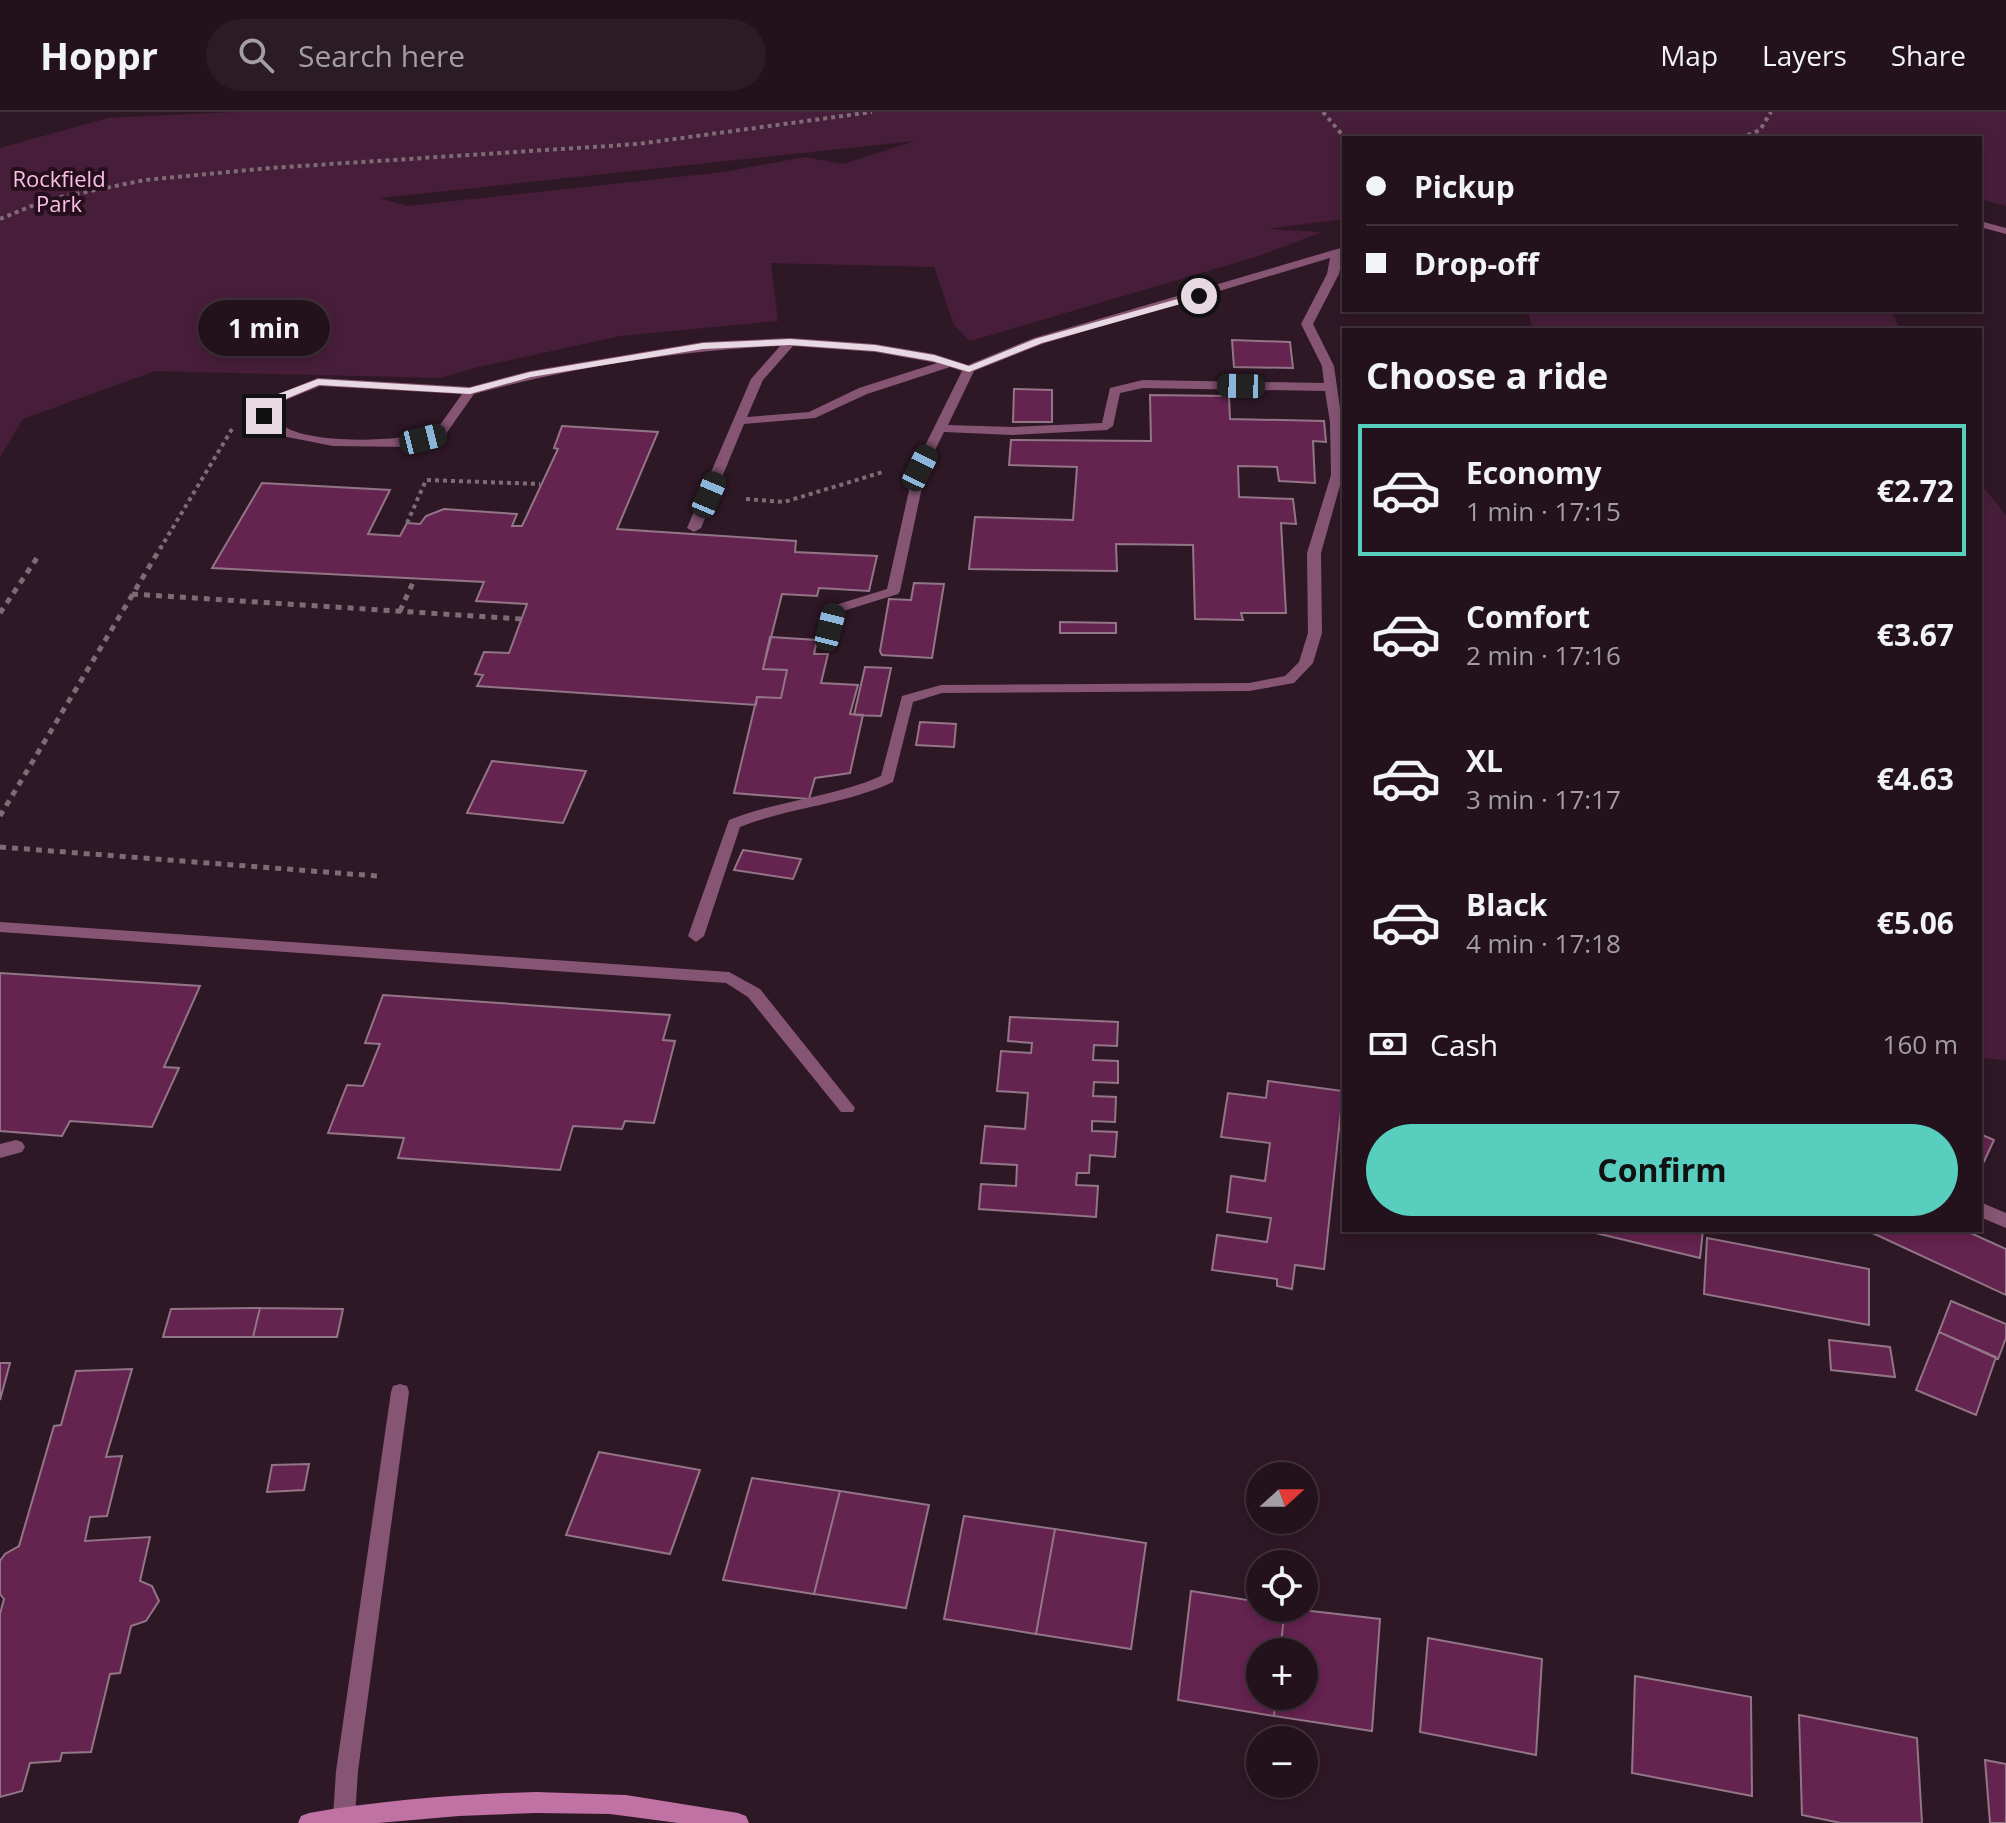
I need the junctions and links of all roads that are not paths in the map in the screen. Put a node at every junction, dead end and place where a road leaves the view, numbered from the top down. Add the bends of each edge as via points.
1 (1982, 225) edge
2 (2006, 231) edge
3 (1341, 251) edge
4 (790, 342) junction
5 (949, 363) junction
6 (969, 369) junction
7 (1331, 387) junction
8 (470, 391) junction
9 (739, 421) junction
10 (940, 428) junction
11 (694, 528) dead end
12 (826, 643) dead end
13 (0, 927) edge
14 (696, 936) dead end
15 (847, 1108) dead end
16 (1982, 1210) edge
17 (2006, 1221) edge
18 (400, 1392) dead end
19 (344, 1817) junction
20 (309, 1823) edge
21 (738, 1823) edge

1 - 2 street
3 - 6 street via 1038,341
3 - 7 street via 1307,324 1328,366
4 - 5 street via 875,348
4 - 8 street via 703,346 621,358
4 - 9 street via 757,379
5 - 6 street
5 - 9 street via 863,391 811,415
6 - 10 street
7 - 10 street via 1143,384 1114,391 1107,426
7 - 14 street via 1337,475 1314,553 1315,633 1306,663 1289,680 1249,687 941,689 907,699 888,779 863,792 782,806 734,824
8 - 8 street via 439,435 407,443 309,438 286,433 264,416 277,399 318,382
9 - 11 street
10 - 12 street via 920,468 893,591 834,610
13 - 15 street via 729,978 754,993
16 - 17 street
18 - 19 street
19 - 20 main road
19 - 21 main road via 491,1805 611,1804

